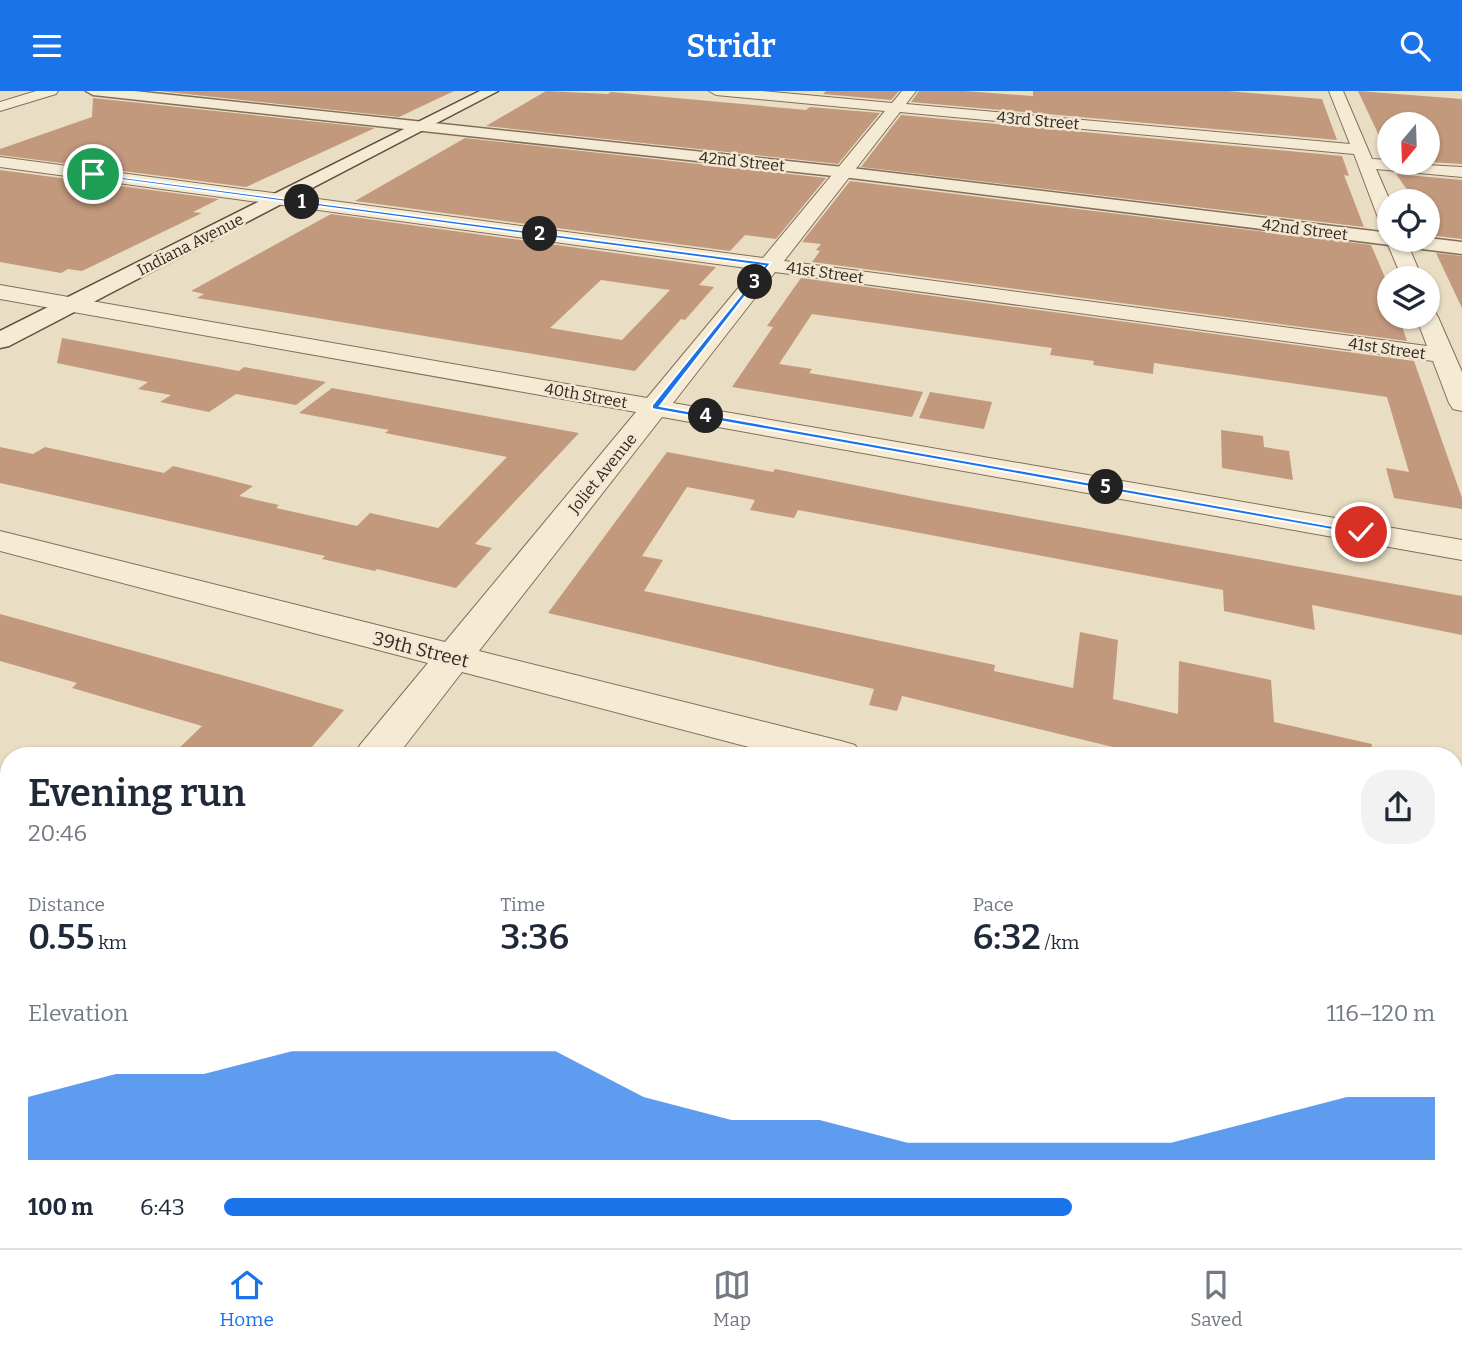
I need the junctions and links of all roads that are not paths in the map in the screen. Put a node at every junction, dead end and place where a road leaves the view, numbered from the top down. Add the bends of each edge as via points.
1 (51, 91) edge
2 (93, 91) edge
3 (491, 91) edge
4 (716, 91) edge
5 (1336, 91) edge
6 (902, 99) edge
7 (0, 107) edge
8 (421, 127) junction
9 (1362, 156) junction
10 (0, 162) edge
11 (844, 172) junction
12 (1462, 172) edge
13 (1377, 192) edge
14 (279, 199) junction
15 (1377, 237) edge
16 (1440, 245) edge
17 (1462, 248) edge
18 (769, 265) junction
19 (0, 292) edge
20 (71, 305) junction
21 (1433, 329) edge
22 (0, 341) edge
23 (1452, 370) edge
24 (1462, 403) edge
25 (654, 407) junction
26 (0, 541) edge
27 (1462, 549) edge
28 (454, 657) junction
29 (381, 747) edge
30 (806, 747) edge

1 - 7 street
2 - 8 street, 42nd Street
3 - 8 street, Indiana Avenue
4 - 6 street, 43rd Street
5 - 9 street
6 - 9 street, 43rd Street
6 - 11 street, Joliet Avenue
8 - 11 street, 42nd Street
8 - 14 street, Indiana Avenue
9 - 12 street, 43rd Street
9 - 13 street
10 - 14 street, 41st Street
11 - 15 street, 42nd Street
11 - 18 street, Joliet Avenue
14 - 18 street, 41st Street
14 - 20 street, Indiana Avenue
16 - 17 street
18 - 23 street, 41st Street
18 - 25 street, Joliet Avenue
19 - 20 street, 40th Street
20 - 22 street, Indiana Avenue
20 - 25 street, 40th Street
21 - 23 street
23 - 24 street
25 - 27 street, 40th Street
25 - 28 street, Joliet Avenue
26 - 28 street, 39th Street
28 - 29 street, Joliet Avenue
28 - 30 street, 39th Street

